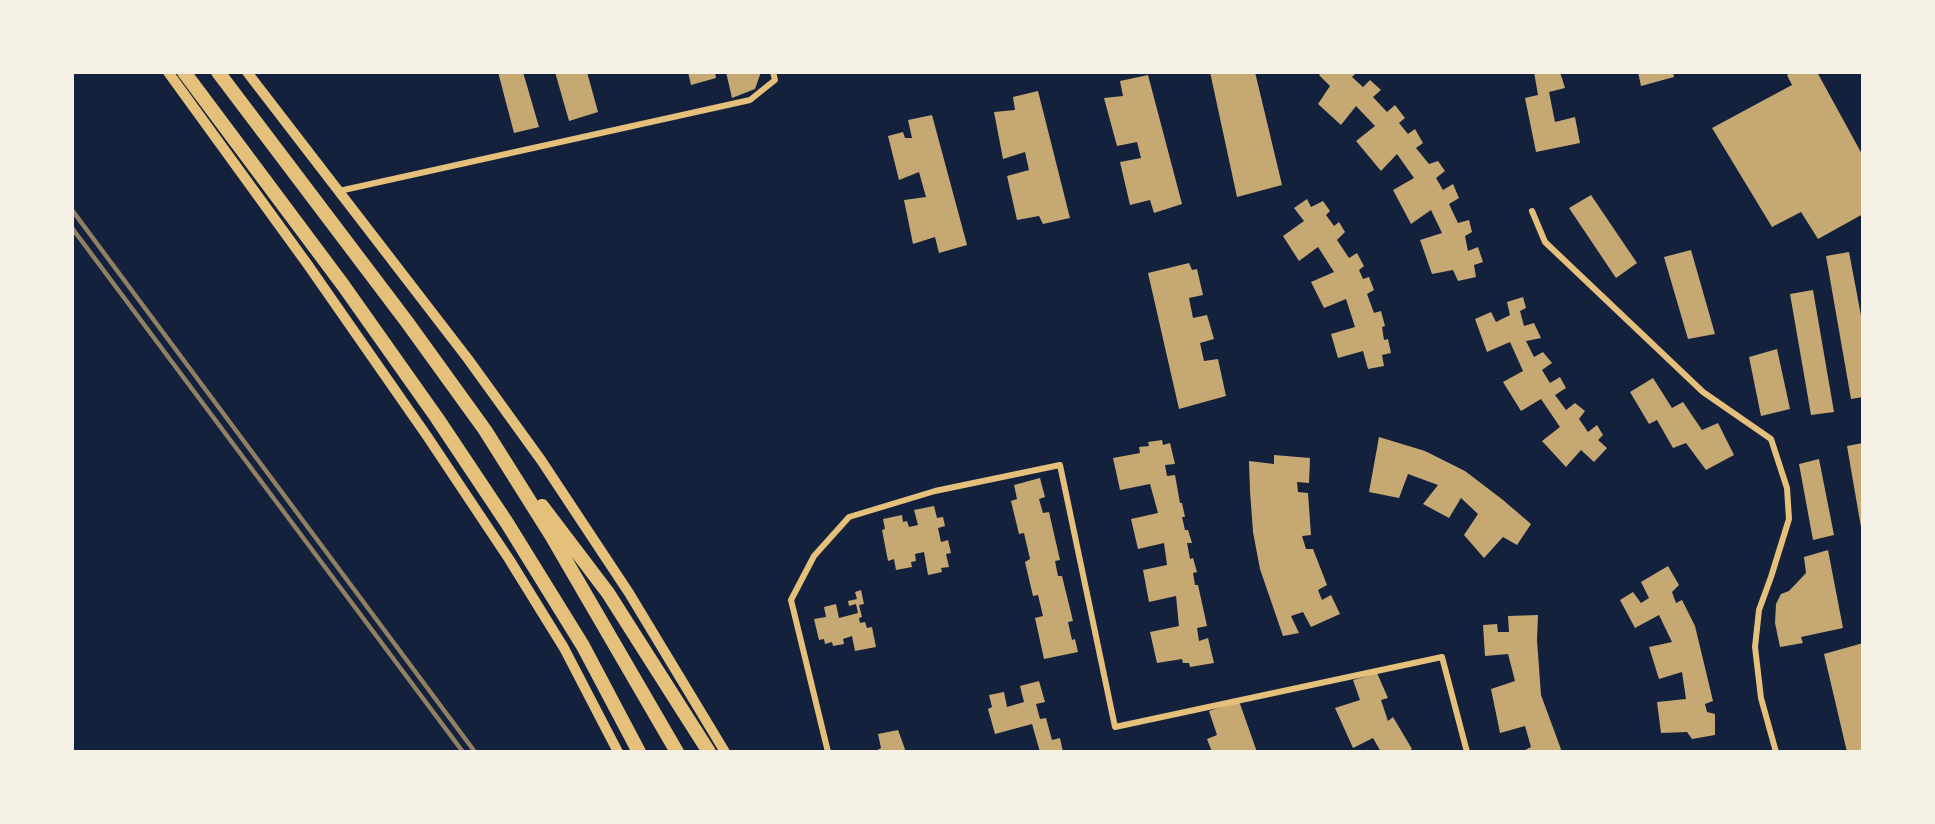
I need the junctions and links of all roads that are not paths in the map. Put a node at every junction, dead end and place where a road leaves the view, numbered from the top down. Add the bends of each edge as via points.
1 (168, 72) edge
2 (184, 72) edge
3 (218, 72) edge
4 (247, 72) edge
5 (773, 72) edge
6 (339, 191) junction
7 (1532, 211) dead end
8 (485, 430) junction
9 (638, 750) edge
10 (618, 752) edge
11 (677, 752) edge
12 (709, 752) edge
13 (725, 752) edge
14 (828, 752) edge
15 (1467, 752) edge
16 (1776, 752) edge

1 - 10 street via 314,274 497,540 564,648
2 - 9 highway via 444,427 583,646
3 - 8 highway
4 - 6 street
5 - 6 street via 775,80 750,100
6 - 13 street via 541,460 629,593
7 - 16 street via 1545,242 1611,306 1703,392 1771,440 1787,488 1789,519 1759,610 1755,647 1761,698
8 - 11 highway
8 - 12 highway via 608,592
14 - 15 street via 791,600 814,556 849,518 935,491 1060,465 1114,727 1442,657

